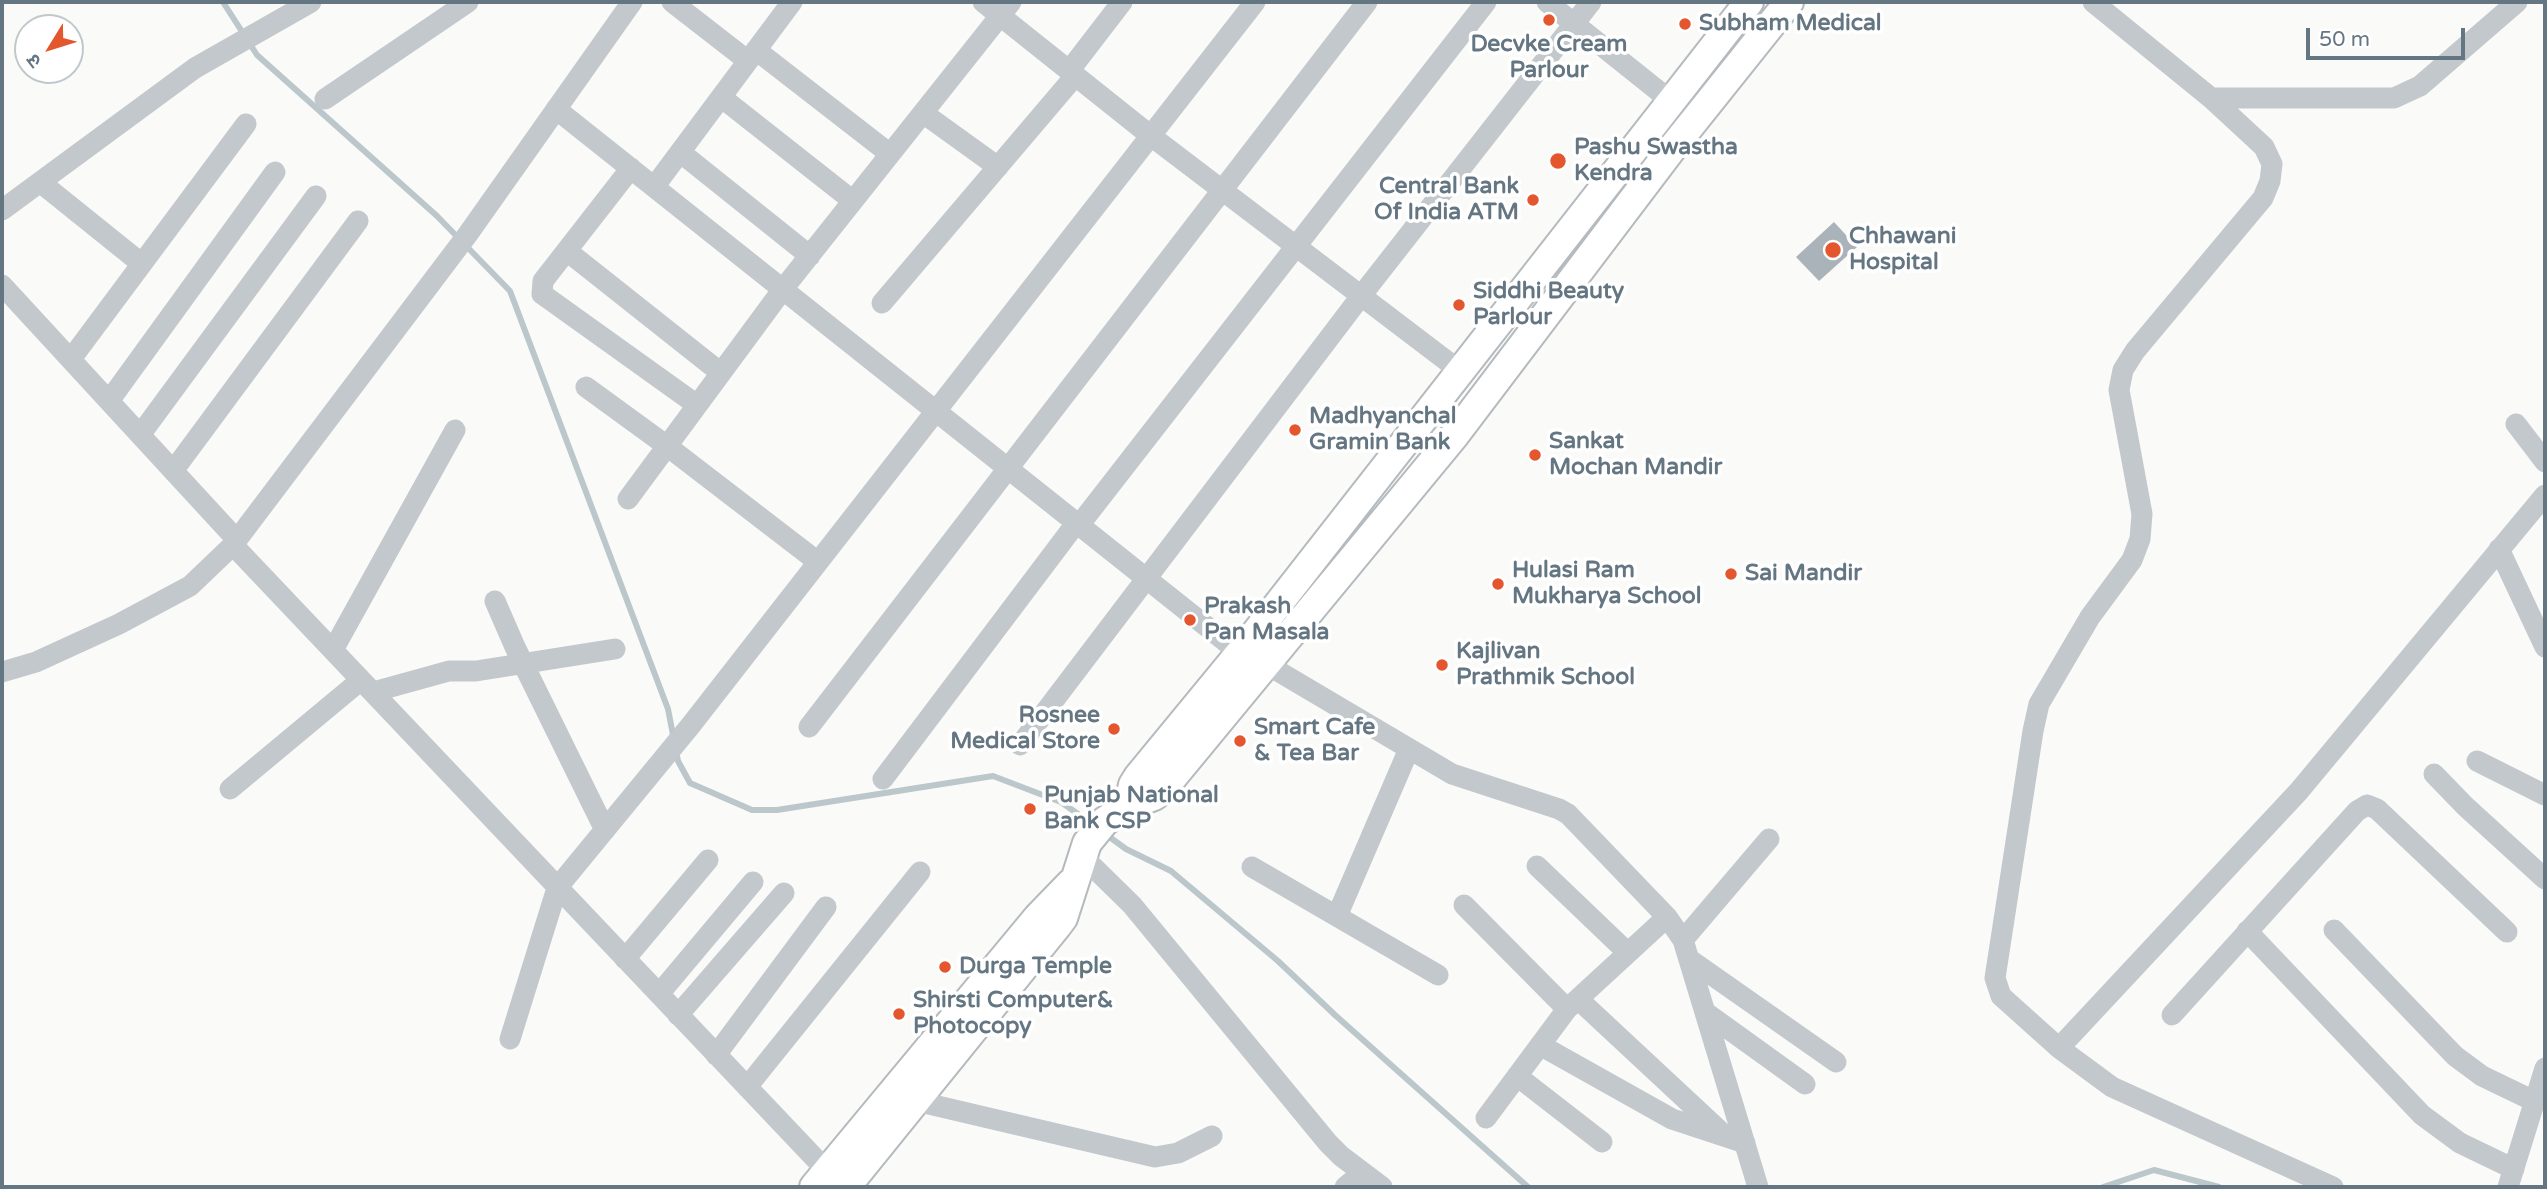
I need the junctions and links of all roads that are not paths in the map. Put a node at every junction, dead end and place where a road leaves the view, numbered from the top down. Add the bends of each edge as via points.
1 (311, 2) edge
2 (468, 2) edge
3 (632, 2) edge
4 (672, 2) edge
5 (792, 2) edge
6 (983, 2) edge
7 (1122, 2) edge
8 (1255, 2) edge
9 (1367, 2) edge
10 (1486, 2) edge
11 (1547, 2) edge
12 (1591, 2) edge
13 (1749, 2) edge
14 (1790, 2) edge
15 (2093, 2) edge
16 (2517, 2) edge
17 (1006, 9) edge
18 (1574, 24) junction
19 (752, 56) junction
20 (1072, 73) junction
21 (721, 97) junction
22 (2211, 98) junction
23 (325, 99) dead end
24 (1671, 101) junction
25 (556, 108) junction
26 (923, 113) junction
27 (246, 124) dead end
28 (1151, 136) junction
29 (680, 152) junction
30 (890, 154) junction
31 (998, 167) junction
32 (631, 168) junction
33 (275, 172) dead end
34 (40, 182) junction
35 (654, 187) junction
36 (1221, 190) junction
37 (316, 197) dead end
38 (853, 201) junction
39 (2, 210) edge
40 (358, 221) dead end
41 (1296, 246) junction
42 (567, 251) junction
43 (810, 256) junction
44 (142, 264) junction
45 (2, 285) edge
46 (783, 289) junction
47 (1361, 296) junction
48 (882, 303) dead end
49 (71, 359) junction
50 (1460, 372) junction
51 (721, 373) junction
52 (586, 387) dead end
53 (109, 401) junction
54 (697, 405) junction
55 (936, 411) junction
56 (2516, 424) dead end
57 (455, 430) dead end
58 (140, 435) junction
59 (667, 446) junction
60 (2545, 462) edge
61 (1007, 467) junction
62 (173, 471) junction
63 (2545, 495) edge
64 (628, 499) dead end
65 (1079, 523) junction
66 (235, 542) junction
67 (2499, 549) junction
68 (818, 562) junction
69 (1148, 579) junction
70 (495, 601) dead end
71 (2545, 647) edge
72 (615, 649) dead end
73 (332, 650) junction
74 (519, 656) junction
75 (1253, 658) junction
76 (2, 672) edge
77 (367, 686) junction
78 (809, 726) dead end
79 (1020, 745) dead end
80 (1409, 749) junction
81 (2477, 761) dead end
82 (2434, 774) dead end
83 (883, 779) dead end
84 (230, 789) dead end
85 (2545, 795) edge
86 (605, 830) junction
87 (1769, 839) dead end
88 (1082, 859) junction
89 (708, 860) dead end
90 (1537, 866) dead end
91 (1252, 867) dead end
92 (920, 873) dead end
93 (2545, 879) edge
94 (752, 881) dead end
95 (557, 888) junction
96 (784, 893) dead end
97 (1464, 905) dead end
98 (826, 907) dead end
99 (1337, 916) junction
100 (1667, 917) junction
101 (2334, 930) dead end
102 (2247, 931) junction
103 (2507, 932) dead end
104 (1686, 949) junction
105 (1628, 954) junction
106 (625, 959) junction
107 (1438, 975) dead end
108 (659, 994) junction
109 (1573, 1004) junction
110 (1705, 1013) junction
111 (678, 1015) junction
112 (2172, 1015) dead end
113 (510, 1039) dead end
114 (1541, 1045) junction
115 (2059, 1048) junction
116 (716, 1055) junction
117 (1836, 1062) dead end
118 (2545, 1069) edge
119 (1517, 1076) junction
120 (1805, 1084) dead end
121 (747, 1087) junction
122 (916, 1101) junction
123 (2536, 1102) junction
124 (1486, 1118) dead end
125 (1212, 1136) dead end
126 (1736, 1140) junction
127 (1602, 1142) dead end
128 (1362, 1173) junction
129 (2511, 1178) edge
130 (829, 1182) edge
131 (1345, 1187) edge
132 (1382, 1187) edge
133 (1758, 1187) edge
134 (2333, 1187) edge

1 - 34 street via 195,68
2 - 23 street
3 - 25 street
4 - 19 street
5 - 19 street
6 - 17 street
7 - 20 street
8 - 28 street
9 - 36 street
10 - 41 street
11 - 18 street
12 - 18 street
13 - 24 main road
14 - 75 main road via 1670,151 1454,436
15 - 22 street
16 - 22 street via 2404,95
17 - 20 street
17 - 26 street
18 - 24 street
18 - 47 street
19 - 21 street
19 - 30 street
20 - 28 street
20 - 31 street
21 - 29 street
21 - 38 street
22 - 115 street via 2264,147 2272,163 2270,181 2263,198 2123,370 2119,390 2142,514 2140,539 2132,560 2090,617 2039,704 2033,731 1995,978 2001,996
24 - 50 main road
25 - 32 street
25 - 66 street via 468,234
26 - 30 street
26 - 31 street
27 - 44 street
28 - 36 street
28 - 55 street
29 - 35 street
29 - 43 street
30 - 38 street
31 - 48 street
32 - 35 street
32 - 42 street
33 - 53 street
34 - 39 street
34 - 44 street
35 - 46 street
36 - 41 street
36 - 61 street
37 - 58 street
38 - 43 street
40 - 62 street
41 - 47 street
41 - 65 street
42 - 51 street
42 - 54 street via 543,282 545,299
43 - 46 street
44 - 49 street
45 - 49 street
46 - 51 street
46 - 55 street
47 - 50 street
47 - 69 street
49 - 53 street
50 - 75 main road
51 - 54 street
52 - 59 street
53 - 58 street
54 - 59 street
55 - 61 street
55 - 68 street
56 - 60 street
57 - 73 street
58 - 62 street
59 - 64 street
59 - 68 street
61 - 65 street
61 - 78 street
62 - 66 street
63 - 67 street
65 - 69 street
65 - 83 street
66 - 73 street
66 - 76 street via 190,586 36,662
67 - 71 street
67 - 115 street via 2299,791
68 - 86 street
69 - 75 street
69 - 79 street
70 - 74 street
72 - 74 street
73 - 77 street
74 - 77 street via 476,671 449,671
74 - 86 street
75 - 80 street
75 - 88 main road via 1133,785
77 - 84 street
77 - 95 street
80 - 99 street
80 - 100 street via 1452,774 1568,814
81 - 85 street
82 - 93 street
86 - 95 street
87 - 104 street
88 - 122 main road via 1063,918
88 - 128 street via 1132,905 1328,1143
88 - 130 main road
89 - 106 street
90 - 105 street
91 - 99 street
92 - 121 street
94 - 108 street
95 - 106 street
95 - 113 street
96 - 111 street
97 - 109 street
98 - 116 street
99 - 107 street
100 - 104 street
100 - 105 street
101 - 123 street via 2455,1056 2482,1076
102 - 103 street via 2367,805 2377,809
102 - 112 street
102 - 129 street via 2422,1115
104 - 110 street
104 - 117 street
105 - 109 street
106 - 108 street
108 - 111 street
109 - 114 street
109 - 126 street
110 - 120 street
110 - 126 street
111 - 116 street
114 - 119 street
114 - 126 street via 1672,1119
115 - 134 street via 2119,1091
116 - 121 street
118 - 123 street
119 - 124 street
119 - 127 street
121 - 130 street
122 - 125 street via 1156,1157 1178,1153
122 - 130 main road
123 - 129 street
126 - 133 street
128 - 131 street
128 - 132 street

